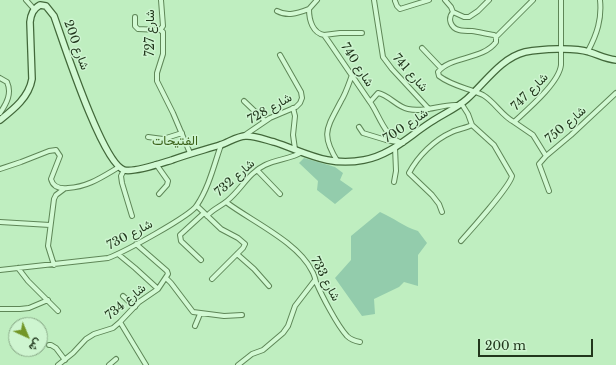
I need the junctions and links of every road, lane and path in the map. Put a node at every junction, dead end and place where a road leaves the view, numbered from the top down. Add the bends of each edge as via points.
1 (26, 0) edge
2 (161, 0) edge
3 (317, 0) edge
4 (374, 0) edge
5 (429, 0) edge
6 (445, 0) edge
7 (451, 0) edge
8 (489, 0) edge
9 (532, 0) edge
10 (561, 0) edge
11 (600, 0) edge
12 (395, 1) edge
13 (41, 3) edge
14 (451, 7) junction
15 (34, 8) junction
16 (309, 10) junction
17 (277, 11) dead end
18 (453, 12) junction
19 (135, 17) dead end
20 (160, 30) junction
21 (362, 33) dead end
22 (324, 36) junction
23 (496, 37) junction
24 (422, 48) dead end
25 (562, 49) junction
26 (588, 51) junction
27 (280, 55) dead end
28 (616, 60) edge
29 (441, 68) junction
30 (352, 75) junction
31 (0, 78) edge
32 (474, 92) junction
33 (616, 93) edge
34 (244, 101) dead end
35 (370, 102) junction
36 (459, 104) junction
37 (293, 108) junction
38 (429, 109) junction
39 (0, 113) edge
40 (0, 120) edge
41 (265, 121) junction
42 (514, 122) junction
43 (472, 124) junction
44 (359, 127) dead end
45 (182, 134) junction
46 (245, 135) junction
47 (148, 137) dead end
48 (398, 144) junction
49 (221, 145) junction
50 (295, 149) junction
51 (302, 152) junction
52 (190, 154) junction
53 (546, 156) junction
54 (338, 162) junction
55 (156, 164) junction
56 (0, 169) edge
57 (121, 169) junction
58 (257, 170) junction
59 (394, 182) dead end
60 (64, 188) junction
61 (549, 191) dead end
62 (159, 194) dead end
63 (280, 194) dead end
64 (226, 202) junction
65 (196, 206) junction
66 (442, 212) dead end
67 (206, 215) junction
68 (132, 216) dead end
69 (0, 222) edge
70 (50, 225) junction
71 (461, 241) dead end
72 (136, 244) junction
73 (118, 254) junction
74 (237, 254) junction
75 (201, 260) dead end
76 (54, 265) junction
77 (18, 268) junction
78 (0, 270) edge
79 (166, 278) junction
80 (212, 279) dead end
81 (315, 280) junction
82 (269, 286) dead end
83 (158, 289) junction
84 (123, 296) dead end
85 (48, 300) junction
86 (135, 307) junction
87 (0, 309) edge
88 (58, 310) dead end
89 (200, 314) junction
90 (242, 315) dead end
91 (120, 322) junction
92 (195, 326) dead end
93 (360, 342) dead end
94 (49, 345) dead end
95 (116, 359) dead end
96 (65, 360) junction
97 (58, 365) edge
98 (109, 365) edge
99 (146, 365) edge
100 (238, 365) edge

1 - 15 street
2 - 20 street, شارع 727 via 163,26
3 - 16 street
4 - 38 street, شارع 741 via 383,57
5 - 12 street via 400,9
6 - 14 street
7 - 14 street
8 - 18 street via 469,17
9 - 23 street
10 - 25 street, شارع 747
11 - 26 street via 600,21
13 - 15 main road, شارع 200
13 - 57 main road, شارع 200 via 54,16 96,131 111,158
14 - 18 street
15 - 40 main road via 30,22 31,84 15,108
16 - 17 street via 291,14
16 - 22 street, شارع 740 via 314,29
18 - 23 street via 450,22 456,30
19 - 20 street via 135,26 138,29
20 - 45 street, شارع 727 via 163,32 163,51 157,81
21 - 22 street
22 - 30 street, شارع 740
23 - 29 street via 496,42 486,51
24 - 29 street
25 - 26 main road, شارع 700
25 - 32 main road, شارع 700 via 520,54 501,66
25 - 42 street, شارع 747 via 558,76
26 - 28 main road, شارع 700 via 606,59
27 - 37 street, شارع 728 via 301,92 300,103
29 - 32 street, شارع 747 via 438,74 445,81
30 - 35 street, شارع 740
30 - 54 street via 327,132 328,144
31 - 39 street via 7,82 9,92
32 - 36 main road, شارع 700
32 - 42 street, شارع 747 via 483,95
33 - 53 street, شارع 750
34 - 41 street
35 - 38 street, شارع 740 via 380,93 408,110
35 - 48 street via 377,117
36 - 38 street, شارع 740
36 - 43 street via 468,114
36 - 48 main road, شارع 700
37 - 41 street, شارع 728
37 - 50 street
41 - 46 street, شارع 728
42 - 53 street, شارع 750 via 533,135
43 - 66 street via 437,141 418,159 409,174 432,195
43 - 71 street via 494,145 512,178
44 - 48 street via 363,133
45 - 47 street via 163,139
45 - 52 street, شارع 727
46 - 49 main road
46 - 50 main road, شارع 700
48 - 54 main road, شارع 700 via 384,154 364,160
48 - 59 street
49 - 52 main road
49 - 65 street, شارع 730
50 - 51 main road, شارع 700
51 - 54 main road, شارع 700
51 - 58 street, شارع 732 via 266,164
52 - 55 main road
53 - 61 street via 539,164
55 - 57 main road via 130,170
55 - 62 street via 168,181
56 - 60 street via 56,150 60,156 51,175 52,182 56,187
57 - 60 street via 86,186
57 - 68 street via 122,184
58 - 63 street
58 - 64 street, شارع 732
60 - 70 street via 54,199
64 - 67 street, شارع 732
64 - 81 street, شارع 733 via 301,255 313,272
65 - 67 street
65 - 72 street, شارع 730 via 181,218
67 - 74 street via 224,231 244,242 245,246
67 - 75 street, شارع 732 via 180,235 181,241
69 - 70 street
70 - 76 street via 48,246
72 - 73 street, شارع 730
72 - 79 street via 166,269
73 - 76 street, شارع 730 via 92,261
73 - 83 street
74 - 80 street
74 - 82 street
76 - 77 street, شارع 730
77 - 78 street, شارع 730
77 - 85 street
79 - 83 street, شارع 734
79 - 89 street via 189,309
81 - 93 street, شارع 733 via 344,332 352,340
81 - 100 street via 298,302 285,331 263,350 252,354
83 - 86 street, شارع 734
84 - 86 street
85 - 87 street via 29,308
85 - 88 street
86 - 91 street, شارع 734
89 - 90 street
89 - 92 street
91 - 96 street, شارع 734 via 113,328 86,339
91 - 99 street
94 - 96 street via 56,348
95 - 98 street
96 - 97 street, شارع 734

